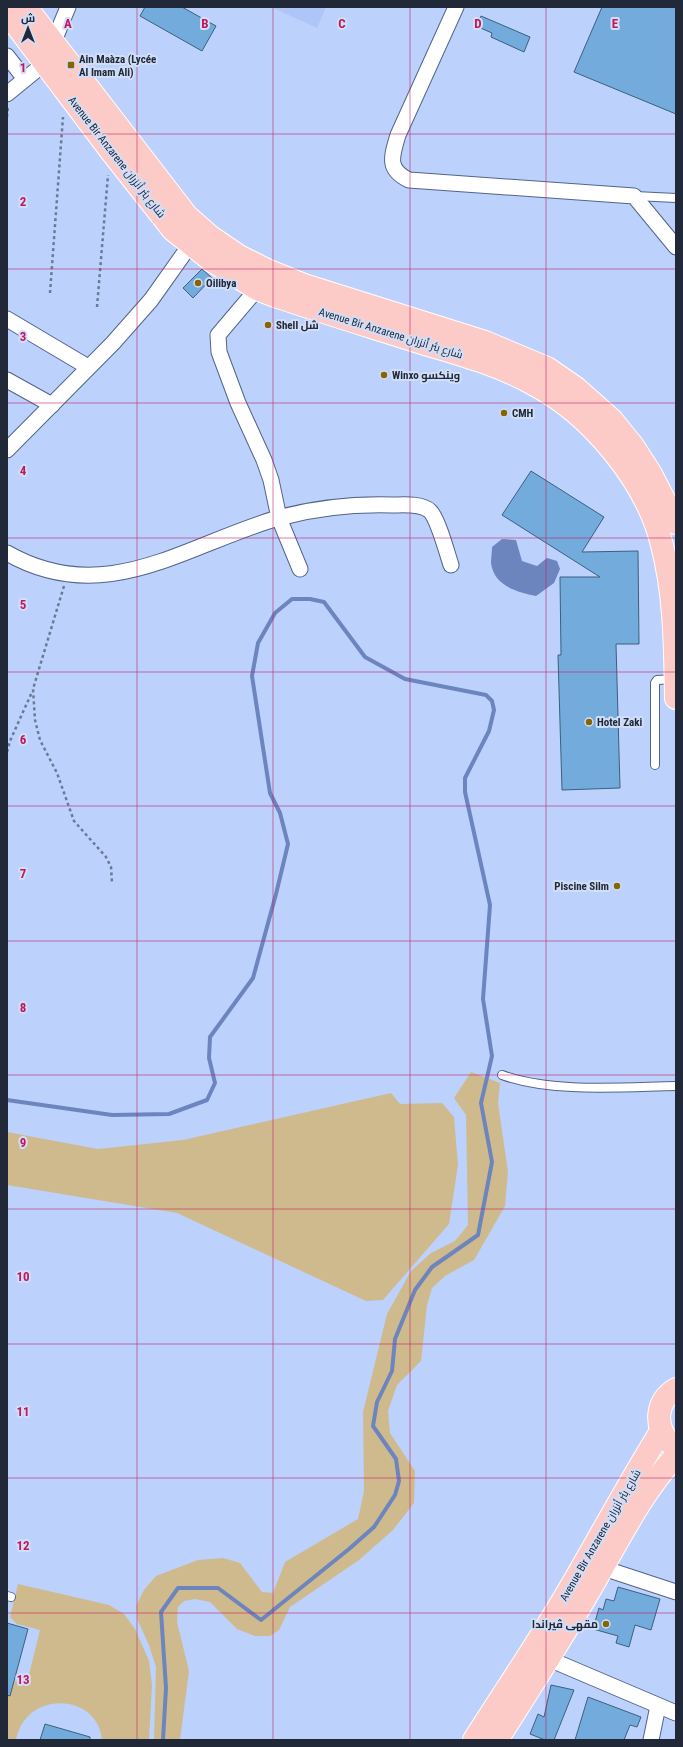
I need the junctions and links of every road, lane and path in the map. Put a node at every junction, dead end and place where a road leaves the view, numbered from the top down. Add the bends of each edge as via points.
1 (26, 7) edge
2 (68, 7) edge
3 (456, 7) edge
4 (7, 13) edge
5 (54, 43) junction
6 (7, 56) edge
7 (44, 63) junction
8 (25, 79) junction
9 (65, 90) junction
10 (7, 94) edge
11 (110, 150) junction
12 (634, 196) junction
13 (676, 198) edge
14 (190, 245) junction
15 (676, 247) edge
16 (257, 289) junction
17 (50, 293) dead end
18 (97, 307) dead end
19 (7, 319) edge
20 (88, 367) junction
21 (7, 380) edge
22 (52, 404) junction
23 (7, 450) edge
24 (279, 518) junction
25 (676, 523) edge
26 (7, 553) edge
27 (451, 565) dead end
28 (300, 570) dead end
29 (68, 575) junction
30 (676, 679) edge
31 (33, 689) junction
32 (676, 698) edge
33 (7, 752) edge
34 (655, 765) dead end
35 (112, 883) dead end
36 (502, 1075) dead end
37 (676, 1086) edge
38 (676, 1389) edge
39 (669, 1439) edge
40 (676, 1456) edge
41 (603, 1568) junction
42 (676, 1592) edge
43 (549, 1659) junction
44 (658, 1706) junction
45 (676, 1713) edge
46 (474, 1740) edge
47 (496, 1740) edge
48 (651, 1740) edge

1 - 5 main road, Avenue Bir Anzarene شارع بئر أنزران
2 - 5 street
3 - 12 street via 398,135 393,154 393,167 399,175 409,180
4 - 7 main road, Avenue Bir Anzarene شارع بئر أنزران
5 - 7 street
5 - 25 main road, Avenue Bir Anzarene شارع بئر أنزران via 186,216 211,237 239,256 304,285 485,342 547,368 576,388 612,420 651,474
6 - 8 street
7 - 8 street
7 - 9 main road, Avenue Bir Anzarene شارع بئر أنزران
8 - 10 street
9 - 11 main road, Avenue Bir Anzarene شارع بئر أنزران
9 - 17 path
11 - 14 main road, Avenue Bir Anzarene شارع بئر أنزران via 173,230
11 - 18 path
12 - 13 lane
12 - 15 street
14 - 16 main road, Avenue Bir Anzarene شارع بئر أنزران
14 - 20 street via 151,300
16 - 24 street via 217,339 219,352 238,403 271,480
16 - 30 main road, Avenue Bir Anzarene شارع بئر أنزران via 510,372 535,384 590,426 625,466 641,492 662,543 672,591
19 - 20 street
20 - 22 street
21 - 22 street
22 - 23 street
24 - 27 street via 354,505 424,508 430,511 434,518
24 - 28 street
24 - 29 street via 161,563 119,574
26 - 29 street via 49,572
29 - 31 path
30 - 32 main road, Avenue Bir Anzarene شارع بئر أنزران
30 - 34 lane via 657,680 654,683
31 - 33 path
31 - 35 path via 33,707 40,740 57,773 74,821 110,863
36 - 37 lane via 519,1081 551,1086
38 - 39 main road via 665,1398 659,1414
39 - 46 main road, Avenue Bir Anzarene شارع بئر أنزران via 636,1472 573,1584
40 - 41 main road, Avenue Bir Anzarene شارع بئر أنزران via 666,1466 635,1512
41 - 42 street
41 - 43 main road, Avenue Bir Anzarene شارع بئر أنزران
43 - 44 street
43 - 47 main road, Avenue Bir Anzarene شارع بئر أنزران
44 - 45 street
44 - 48 street

